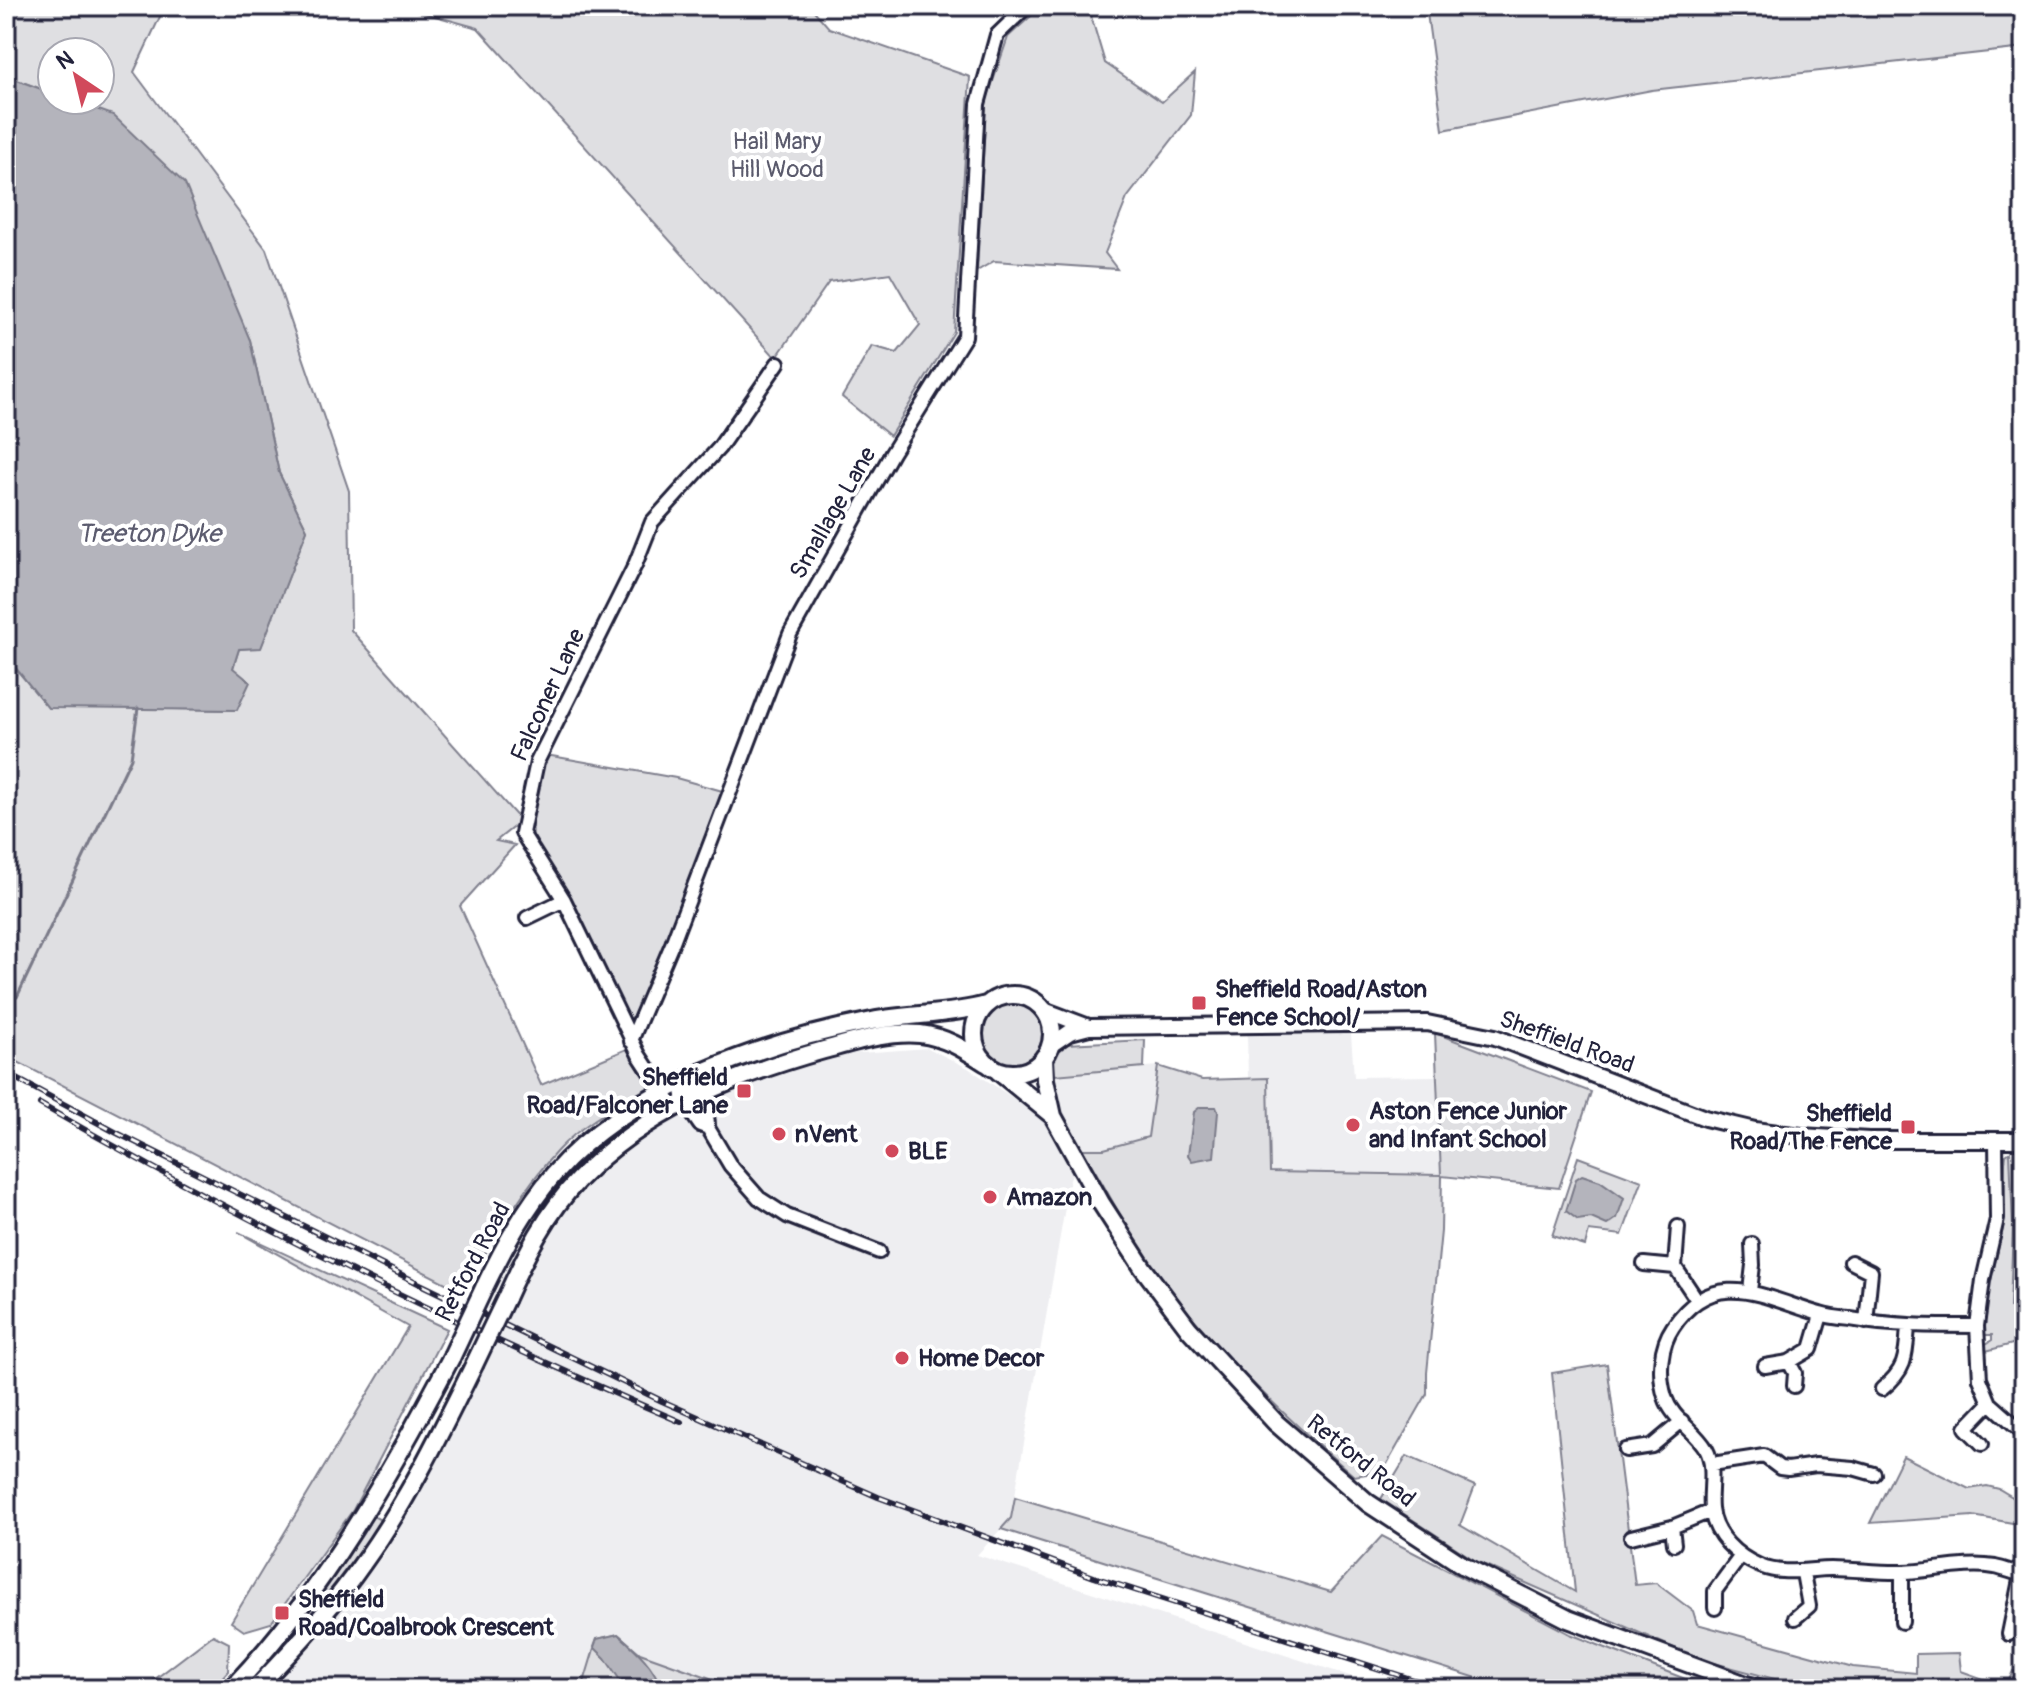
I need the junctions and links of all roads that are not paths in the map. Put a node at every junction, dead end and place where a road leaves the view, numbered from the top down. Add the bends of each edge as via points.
1 (1027, 6) edge
2 (778, 363) dead end
3 (564, 900) junction
4 (527, 918) dead end
5 (986, 1005) junction
6 (1044, 1010) junction
7 (1089, 1027) junction
8 (631, 1041) junction
9 (1048, 1051) junction
10 (991, 1067) junction
11 (681, 1083) junction
12 (664, 1092) junction
13 (685, 1101) junction
14 (1053, 1116) junction
15 (1996, 1140) junction
16 (2024, 1140) edge
17 (1678, 1227) dead end
18 (1752, 1244) dead end
19 (879, 1252) dead end
20 (1851, 1262) dead end
21 (1644, 1264) dead end
22 (1885, 1265) dead end
23 (1675, 1267) junction
24 (1871, 1272) junction
25 (1750, 1291) junction
26 (1697, 1300) junction
27 (1821, 1315) junction
28 (1866, 1322) junction
29 (1908, 1325) junction
30 (1977, 1326) junction
31 (1789, 1362) junction
32 (1765, 1366) dead end
33 (1899, 1375) junction
34 (1794, 1386) dead end
35 (1906, 1388) dead end
36 (1882, 1389) dead end
37 (1990, 1403) junction
38 (1682, 1421) junction
39 (2024, 1433) edge
40 (1982, 1444) dead end
41 (1626, 1450) dead end
42 (1712, 1464) junction
43 (1874, 1474) dead end
44 (1711, 1511) junction
45 (1672, 1527) junction
46 (1631, 1537) dead end
47 (1674, 1544) dead end
48 (1740, 1557) junction
49 (1902, 1572) junction
50 (1803, 1573) junction
51 (2023, 1575) edge
52 (1715, 1608) dead end
53 (1795, 1618) dead end
54 (1902, 1622) dead end
55 (2009, 1634) dead end
56 (231, 1689) edge
57 (255, 1689) edge
58 (1763, 1689) edge

1 - 8 street, Smallage Lane via 997,35 978,104 965,336 790,634
2 - 3 street, Falconer Lane via 719,448 652,522 537,762 522,836
3 - 4 street
3 - 8 street, Falconer Lane
5 - 6 main road via 1016,995
5 - 10 main road via 973,1034 979,1054
5 - 11 main road, Retford Road via 826,1031
6 - 7 street, Sheffield Road
6 - 9 main road via 1052,1033
7 - 9 street, Sheffield Road via 1070,1032
7 - 15 street, Sheffield Road via 1427,1023 1495,1037 1705,1118 1755,1130 1869,1140
8 - 12 street, Falconer Lane
9 - 10 main road via 1018,1073
9 - 14 main road, Retford Road via 1045,1080
10 - 13 main road, Retford Road via 942,1038 892,1035 788,1061
10 - 14 main road, Retford Road
11 - 12 main road, Retford Road
11 - 13 street
12 - 13 street, Falconer Lane
12 - 56 main road, Retford Road, bridge via 598,1134 562,1166 512,1232 372,1503 300,1606
13 - 19 street, Falconer Lane via 709,1118 708,1128 730,1165 759,1198 787,1216
13 - 57 main road, Retford Road, bridge via 627,1136 576,1181 538,1235 437,1439 363,1564
14 - 58 main road, Retford Road via 1101,1203 1189,1329 1276,1423 1368,1503 1464,1566 1568,1619
15 - 16 street, Sheffield Road
15 - 30 street via 1997,1219
17 - 23 street
18 - 25 street
20 - 24 street
21 - 23 street
22 - 24 street
23 - 26 street
24 - 28 street
25 - 26 street
25 - 27 street
26 - 38 street via 1666,1338 1663,1354 1665,1396
27 - 28 street
27 - 31 street via 1811,1349
28 - 29 street
29 - 30 street
29 - 33 street
30 - 37 street via 1980,1379
31 - 32 street
31 - 34 street
33 - 35 street
33 - 36 street
37 - 39 street
37 - 40 street via 1966,1428
38 - 41 street via 1652,1446
38 - 42 street via 1704,1445
42 - 43 street via 1764,1456 1780,1468 1829,1465
42 - 44 street
44 - 45 street
44 - 48 street via 1720,1535
45 - 46 street
45 - 47 street
48 - 50 street via 1763,1567
48 - 52 street via 1715,1591
49 - 50 street
49 - 51 street via 1969,1566
49 - 54 street
50 - 53 street via 1809,1606
51 - 55 street

